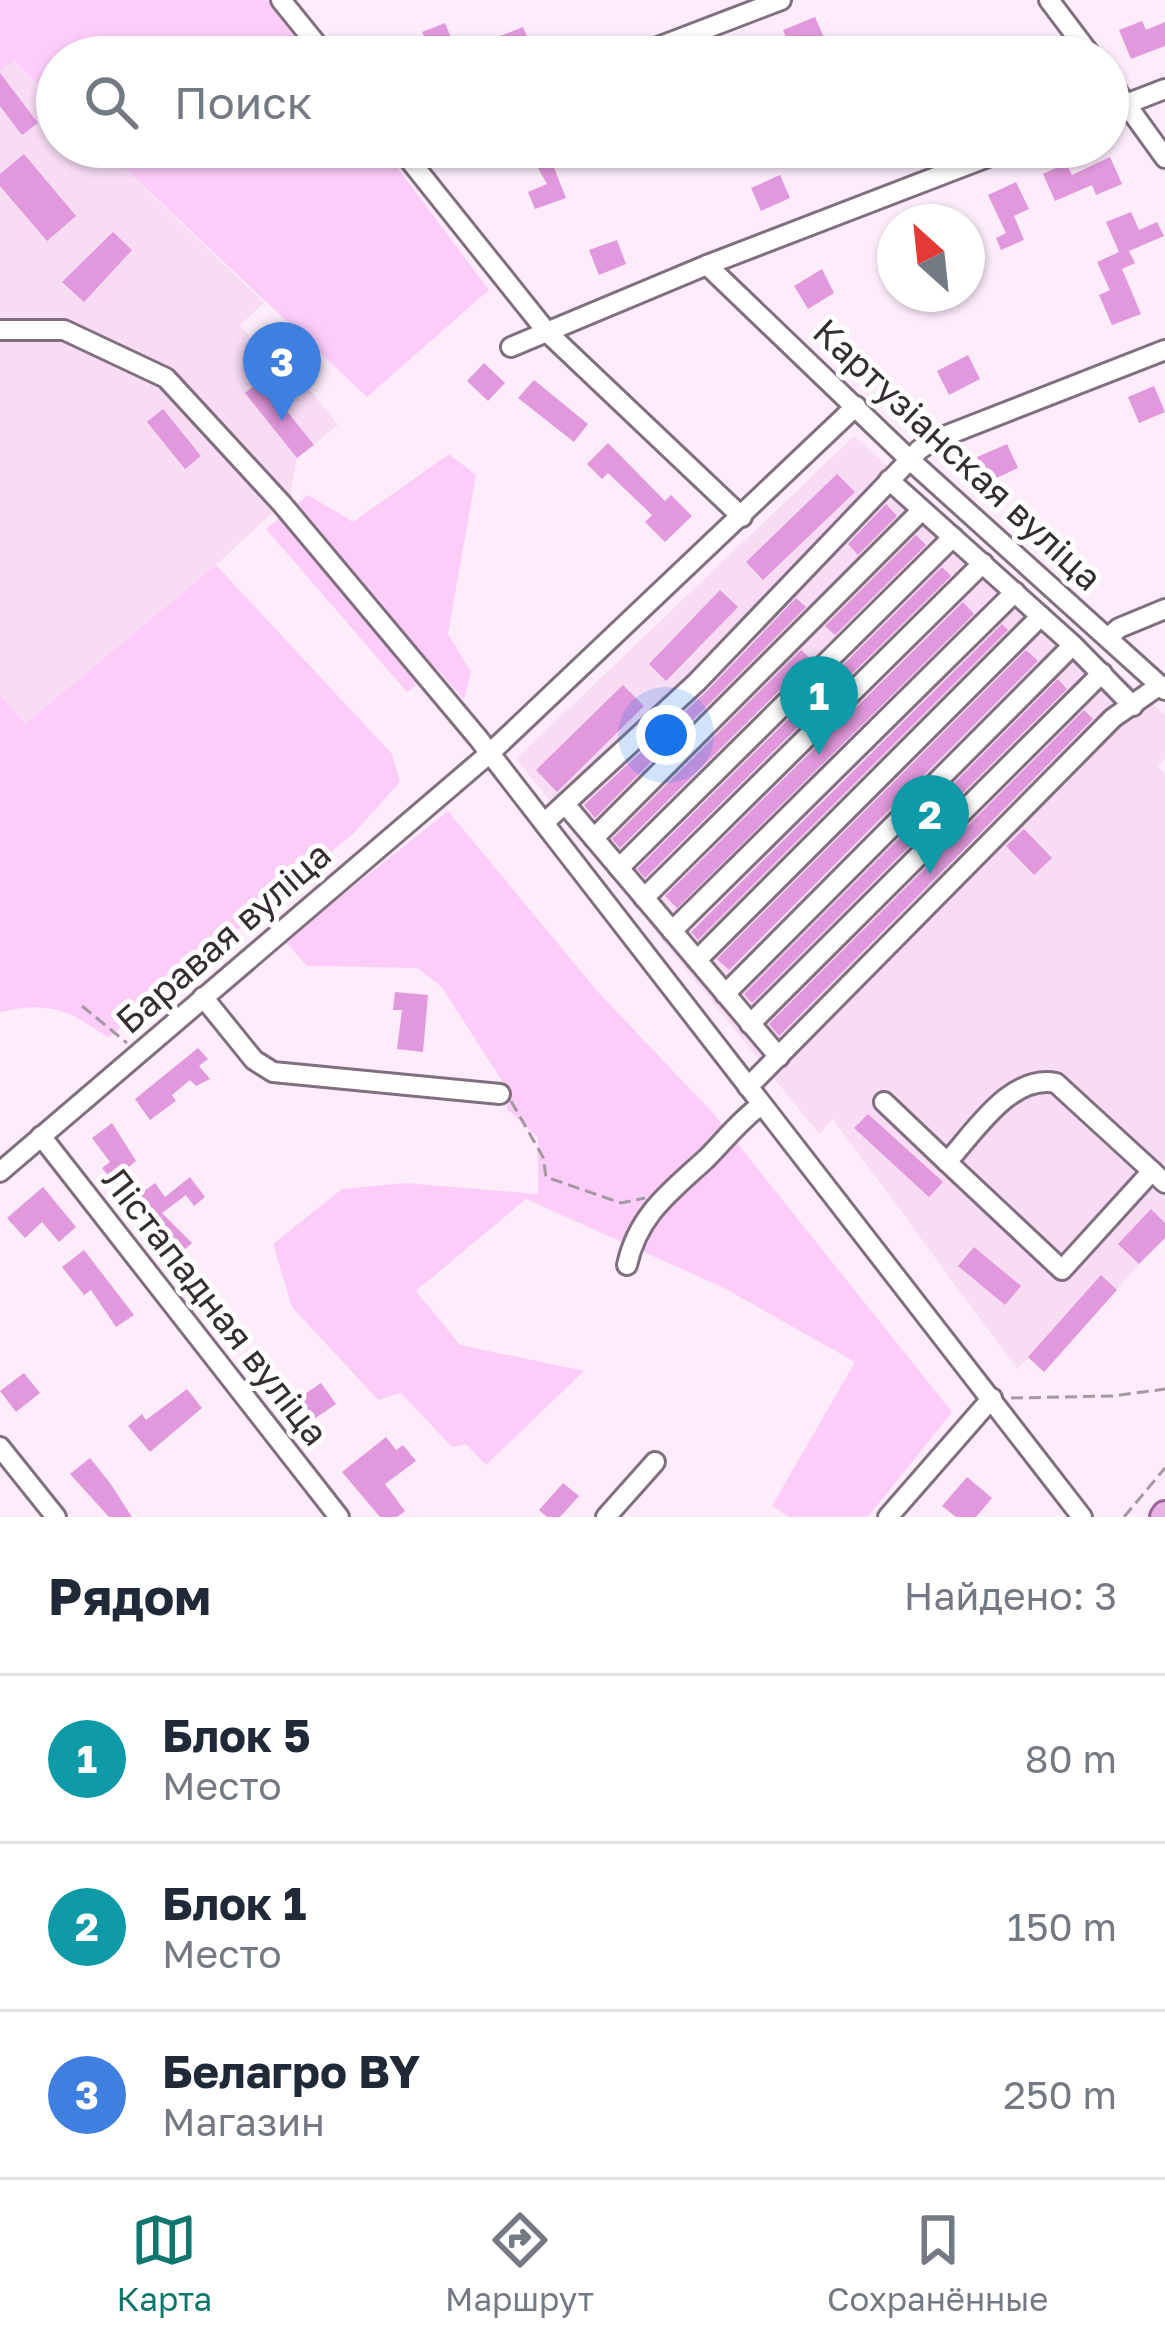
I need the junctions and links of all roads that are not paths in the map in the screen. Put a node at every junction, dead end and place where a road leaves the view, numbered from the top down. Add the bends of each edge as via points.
1 (281, 0) edge
2 (782, 0) edge
3 (1048, 0) edge
4 (310, 36) edge
5 (687, 36) edge
6 (1076, 36) edge
7 (1165, 88) edge
8 (1129, 103) edge
9 (1129, 119) edge
10 (1165, 158) edge
11 (416, 168) edge
12 (960, 168) edge
13 (707, 265) junction
14 (0, 331) edge
15 (547, 332) junction
16 (511, 347) dead end
17 (1165, 350) edge
18 (856, 406) junction
19 (910, 459) junction
20 (889, 480) junction
21 (921, 511) junction
22 (742, 517) junction
23 (952, 537) junction
24 (982, 563) junction
25 (1016, 592) junction
26 (1165, 609) edge
27 (1041, 616) junction
28 (1109, 638) junction
29 (1073, 645) junction
30 (1102, 673) junction
31 (1162, 687) edge
32 (1133, 706) junction
33 (490, 753) junction
34 (565, 804) junction
35 (544, 823) junction
36 (594, 838) junction
37 (620, 868) junction
38 (644, 898) junction
39 (672, 931) junction
40 (697, 960) junction
41 (725, 994) junction
42 (203, 998) junction
43 (750, 1024) junction
44 (779, 1057) junction
45 (748, 1087) junction
46 (500, 1094) road end
47 (884, 1102) dead end
48 (761, 1105) junction
49 (41, 1136) junction
50 (947, 1162) junction
51 (0, 1172) edge
52 (1158, 1177) edge
53 (627, 1265) dead end
54 (992, 1398) junction
55 (0, 1447) edge
56 (656, 1462) dead end
57 (56, 1517) edge
58 (339, 1517) edge
59 (606, 1517) edge
60 (888, 1517) edge
61 (1082, 1517) edge

1 - 4 street
2 - 5 street
3 - 6 street
7 - 8 street
9 - 10 street
11 - 15 street
12 - 13 street
13 - 15 street
13 - 18 street, Картузіанская вуліца
14 - 33 street via 64,330 166,378
15 - 16 street
15 - 22 street
17 - 19 street via 932,441
18 - 19 street, Картузіанская вуліца
18 - 22 street, Баравая вуліца
19 - 20 street
19 - 28 street, Картузіанская вуліца
20 - 21 street
20 - 34 street via 697,682
21 - 23 street
21 - 36 street
22 - 33 street, Баравая вуліца
23 - 24 street
23 - 37 street
24 - 25 street
24 - 38 street
25 - 27 street
25 - 39 street
26 - 28 street
27 - 29 street
27 - 40 street
28 - 31 street, Картузіанская вуліца
29 - 30 street
29 - 41 street
30 - 32 street
30 - 43 street
31 - 32 street
32 - 44 street
33 - 35 street
33 - 42 street, Баравая вуліца
34 - 35 street
34 - 36 street
35 - 45 street
36 - 37 street
37 - 38 street
38 - 39 street
39 - 40 street
40 - 41 street
41 - 43 street
42 - 46 street via 273,1072
42 - 49 street, Баравая вуліца
43 - 44 street
44 - 45 street
45 - 48 street
47 - 50 street
48 - 53 street via 672,1188 638,1231
48 - 54 street
49 - 51 street, Баравая вуліца
49 - 58 street, Лістападная вуліца
50 - 52 street via 1011,1093 1042,1080 1056,1083
50 - 52 street via 1062,1270
54 - 60 street
54 - 61 street
55 - 57 street
56 - 59 street

